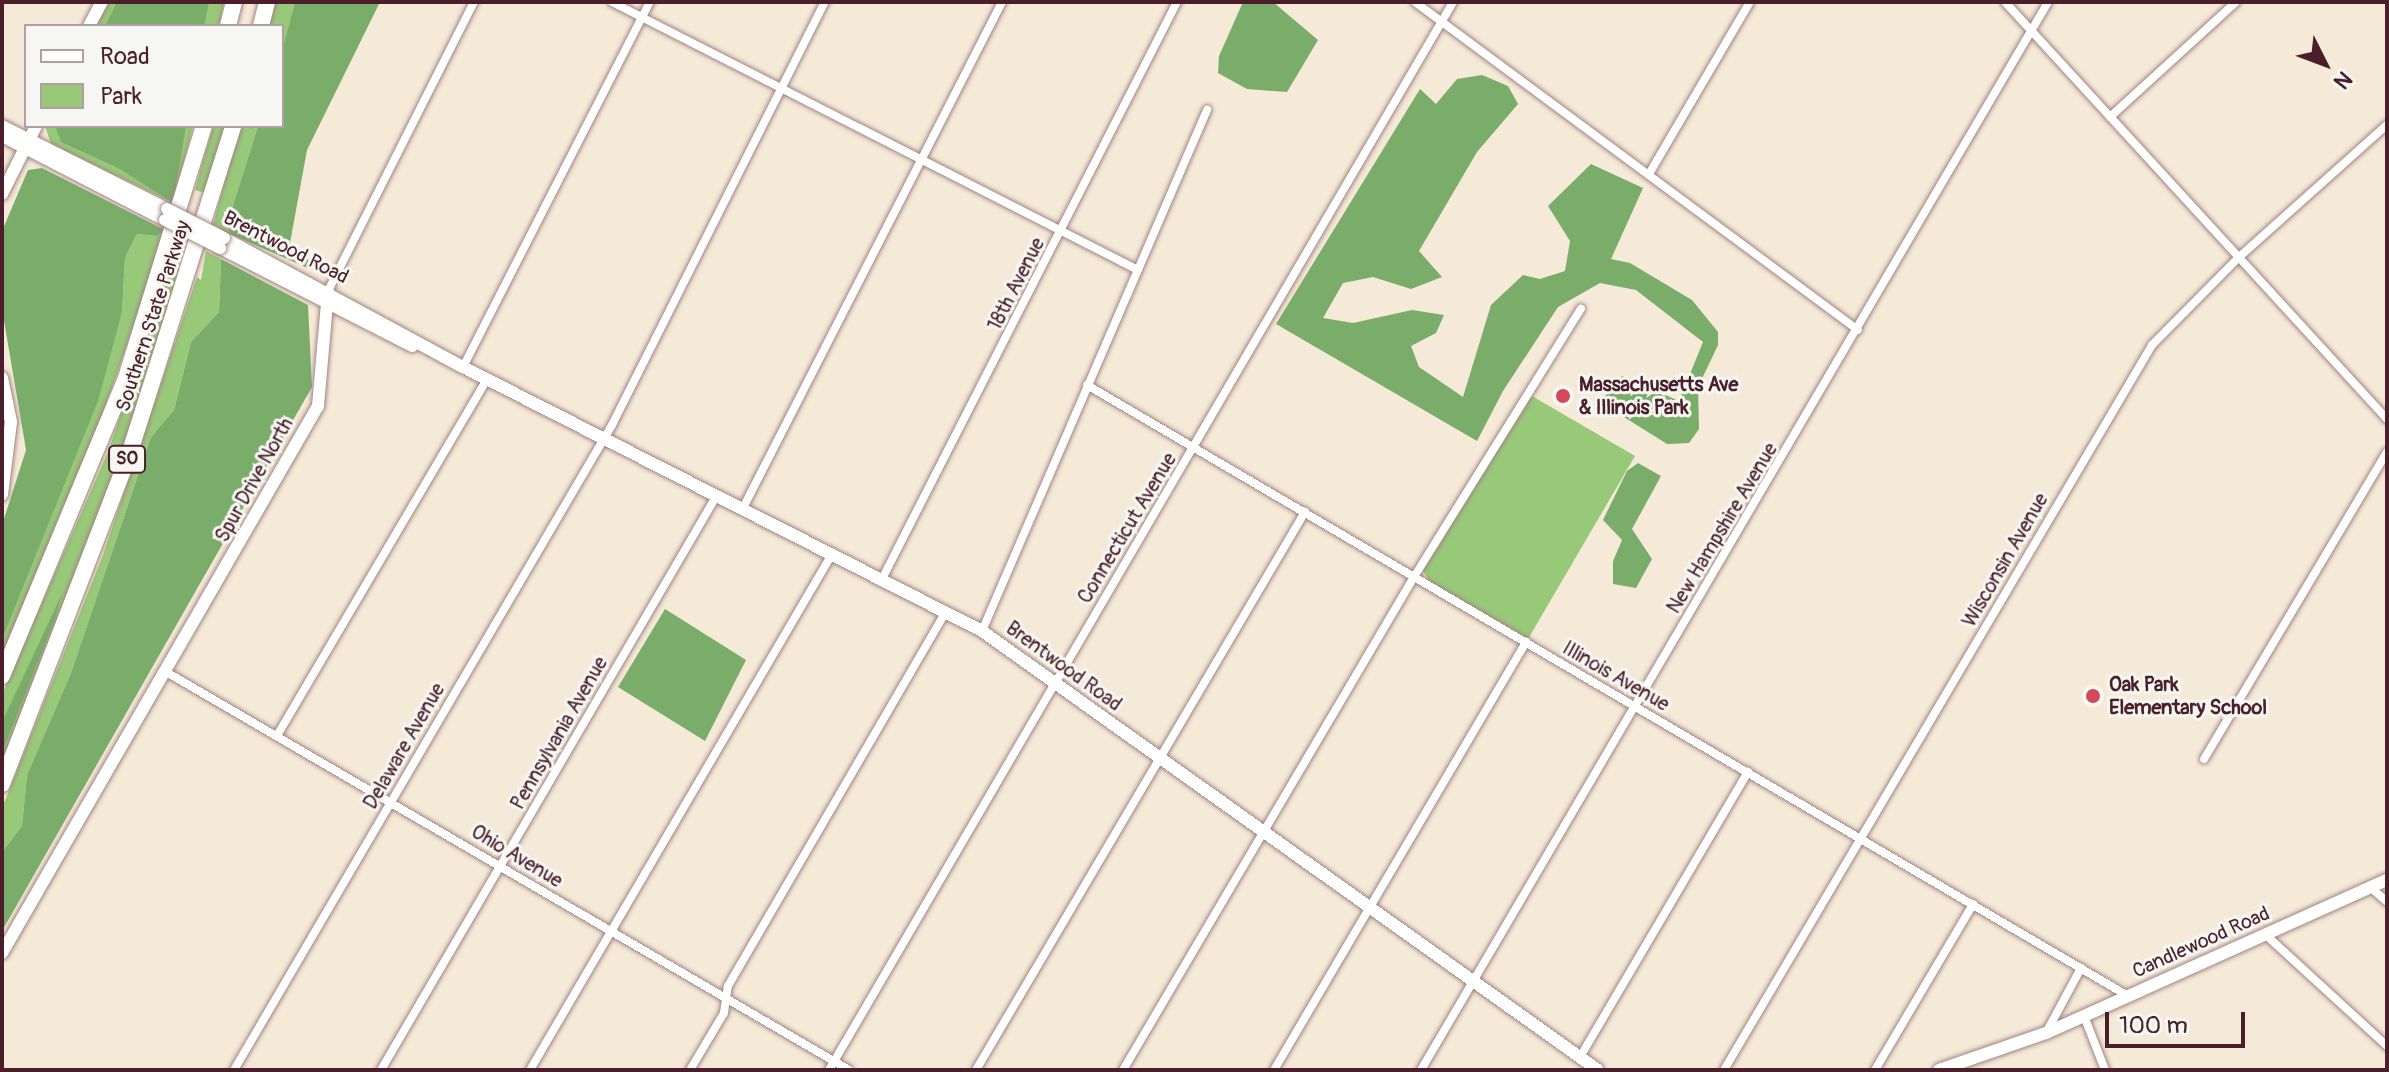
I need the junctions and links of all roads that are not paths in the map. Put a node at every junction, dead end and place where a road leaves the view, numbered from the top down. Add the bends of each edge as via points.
1 (102, 2) edge
2 (234, 2) edge
3 (267, 2) edge
4 (474, 2) edge
5 (612, 2) edge
6 (650, 2) edge
7 (825, 2) edge
8 (1002, 2) edge
9 (1177, 2) edge
10 (1415, 2) edge
11 (1453, 2) edge
12 (1750, 2) edge
13 (2005, 2) edge
14 (2048, 2) edge
15 (2236, 2) edge
16 (642, 17) junction
17 (1441, 22) junction
18 (90, 24) edge
19 (228, 24) edge
20 (262, 24) edge
21 (2031, 30) junction
22 (781, 89) junction
23 (1207, 110) dead end
24 (2110, 117) junction
25 (2387, 125) edge
26 (2, 126) edge
27 (35, 128) edge
28 (203, 128) edge
29 (232, 128) edge
30 (2, 136) edge
31 (27, 144) junction
32 (922, 160) junction
33 (1649, 174) junction
34 (2, 194) edge
35 (1061, 231) junction
36 (2238, 258) junction
37 (1138, 270) junction
38 (327, 297) junction
39 (1581, 309) dead end
40 (1858, 330) junction
41 (463, 367) junction
42 (2, 378) edge
43 (487, 379) junction
44 (1087, 385) junction
45 (2387, 419) edge
46 (6, 422) edge
47 (602, 438) junction
48 (1193, 448) junction
49 (2387, 452) edge
50 (2, 494) edge
51 (717, 495) junction
52 (743, 508) junction
53 (1305, 512) junction
54 (832, 554) junction
55 (1414, 577) junction
56 (882, 579) junction
57 (946, 612) junction
58 (982, 631) junction
59 (1526, 642) junction
60 (168, 673) junction
61 (2, 676) edge
62 (1053, 682) junction
63 (1635, 705) junction
64 (278, 734) junction
65 (1158, 758) junction
66 (2204, 759) dead end
67 (1748, 772) junction
68 (2, 784) edge
69 (391, 801) junction
70 (1263, 833) junction
71 (1862, 838) junction
72 (500, 864) junction
73 (2387, 880) edge
74 (2370, 887) junction
75 (2387, 902) edge
76 (1973, 904) junction
77 (1370, 908) junction
78 (612, 931) junction
79 (2267, 936) junction
80 (2, 953) edge
81 (2081, 968) junction
82 (1474, 983) junction
83 (2128, 996) junction
84 (726, 998) junction
85 (2084, 1016) junction
86 (2046, 1033) junction
87 (2387, 1046) edge
88 (1580, 1057) junction
89 (834, 1061) junction
90 (234, 1070) edge
91 (381, 1070) edge
92 (530, 1070) edge
93 (690, 1070) edge
94 (829, 1070) edge
95 (849, 1070) edge
96 (976, 1070) edge
97 (1123, 1070) edge
98 (1274, 1070) edge
99 (1421, 1070) edge
100 (1598, 1070) edge
101 (1724, 1070) edge
102 (1875, 1070) edge
103 (1939, 1070) edge
104 (2105, 1070) edge

1 - 18 street
2 - 19 highway
3 - 20 highway
4 - 38 street, Spur Drive North
5 - 16 street
6 - 16 street
7 - 22 street, Delaware Avenue
8 - 32 street
9 - 35 street, 18th Avenue
10 - 17 street
11 - 17 street, Connecticut Avenue
12 - 33 street
13 - 21 street
14 - 21 street, New Hampshire Avenue
15 - 24 street
16 - 22 street
16 - 41 street
17 - 33 street
17 - 48 street, Connecticut Avenue
21 - 24 street
21 - 40 street, New Hampshire Avenue
22 - 32 street
22 - 47 street, Delaware Avenue
23 - 37 street
24 - 36 street
25 - 36 street, Wisconsin Avenue
26 - 31 street, Brentwood Road
27 - 31 street
28 - 61 highway, Southern State Parkway / SO via 125,381
29 - 68 highway, Southern State Parkway / SO via 128,458
30 - 31 street, Brentwood Road
31 - 34 street
31 - 38 street, Brentwood Road, bridge
32 - 35 street
32 - 52 street
33 - 40 street
35 - 37 street
35 - 56 street, 18th Avenue
36 - 45 street
36 - 71 street, Wisconsin Avenue via 2152,345 2132,374
37 - 44 street
38 - 41 street, Brentwood Road
38 - 60 street, Spur Drive North via 318,406
39 - 55 street
40 - 63 street, New Hampshire Avenue
41 - 43 street, Brentwood Road
42 - 46 street
43 - 47 street, Brentwood Road
43 - 64 street
44 - 48 street, Illinois Avenue
44 - 58 street
46 - 50 street
47 - 51 street, Brentwood Road
47 - 69 street, Delaware Avenue
48 - 53 street, Illinois Avenue
48 - 62 street, Connecticut Avenue
49 - 66 street
51 - 52 street, Brentwood Road
51 - 72 street, Pennsylvania Avenue
52 - 54 street, Brentwood Road
53 - 55 street, Illinois Avenue
53 - 65 street
54 - 56 street, Brentwood Road
54 - 78 street
55 - 59 street, Illinois Avenue
55 - 70 street
56 - 57 street, Brentwood Road
57 - 58 street, Brentwood Road
57 - 84 street via 728,986
58 - 62 street, Brentwood Road
59 - 63 street, Illinois Avenue
59 - 77 street
60 - 64 street, Ohio Avenue
60 - 80 street, Spur Drive North
62 - 65 street, Brentwood Road
62 - 89 street, Connecticut Avenue
63 - 67 street, Illinois Avenue
63 - 82 street, New Hampshire Avenue
64 - 69 street, Ohio Avenue
65 - 70 street, Brentwood Road
65 - 96 street
67 - 71 street, Illinois Avenue
67 - 88 street
69 - 72 street, Ohio Avenue
69 - 90 street, Delaware Avenue
70 - 77 street, Brentwood Road
70 - 97 street
71 - 76 street, Illinois Avenue
71 - 101 street, Wisconsin Avenue
72 - 78 street, Ohio Avenue
72 - 91 street, Pennsylvania Avenue
73 - 74 street, Candlewood Road
74 - 75 street
74 - 79 street, Candlewood Road
76 - 81 street, Illinois Avenue
76 - 102 street
77 - 82 street, Brentwood Road
77 - 98 street
78 - 84 street, Ohio Avenue
78 - 92 street
79 - 83 street, Candlewood Road
79 - 87 street
81 - 83 street, Illinois Avenue
81 - 86 street
82 - 88 street, Brentwood Road
82 - 99 street, New Hampshire Avenue
83 - 85 street, Candlewood Road
84 - 89 street, Ohio Avenue
84 - 93 street via 724,1013
85 - 86 street, Candlewood Road
85 - 104 street
86 - 103 street, Candlewood Road
88 - 100 street, Brentwood Road
89 - 94 street, Connecticut Avenue
89 - 95 street, Ohio Avenue

